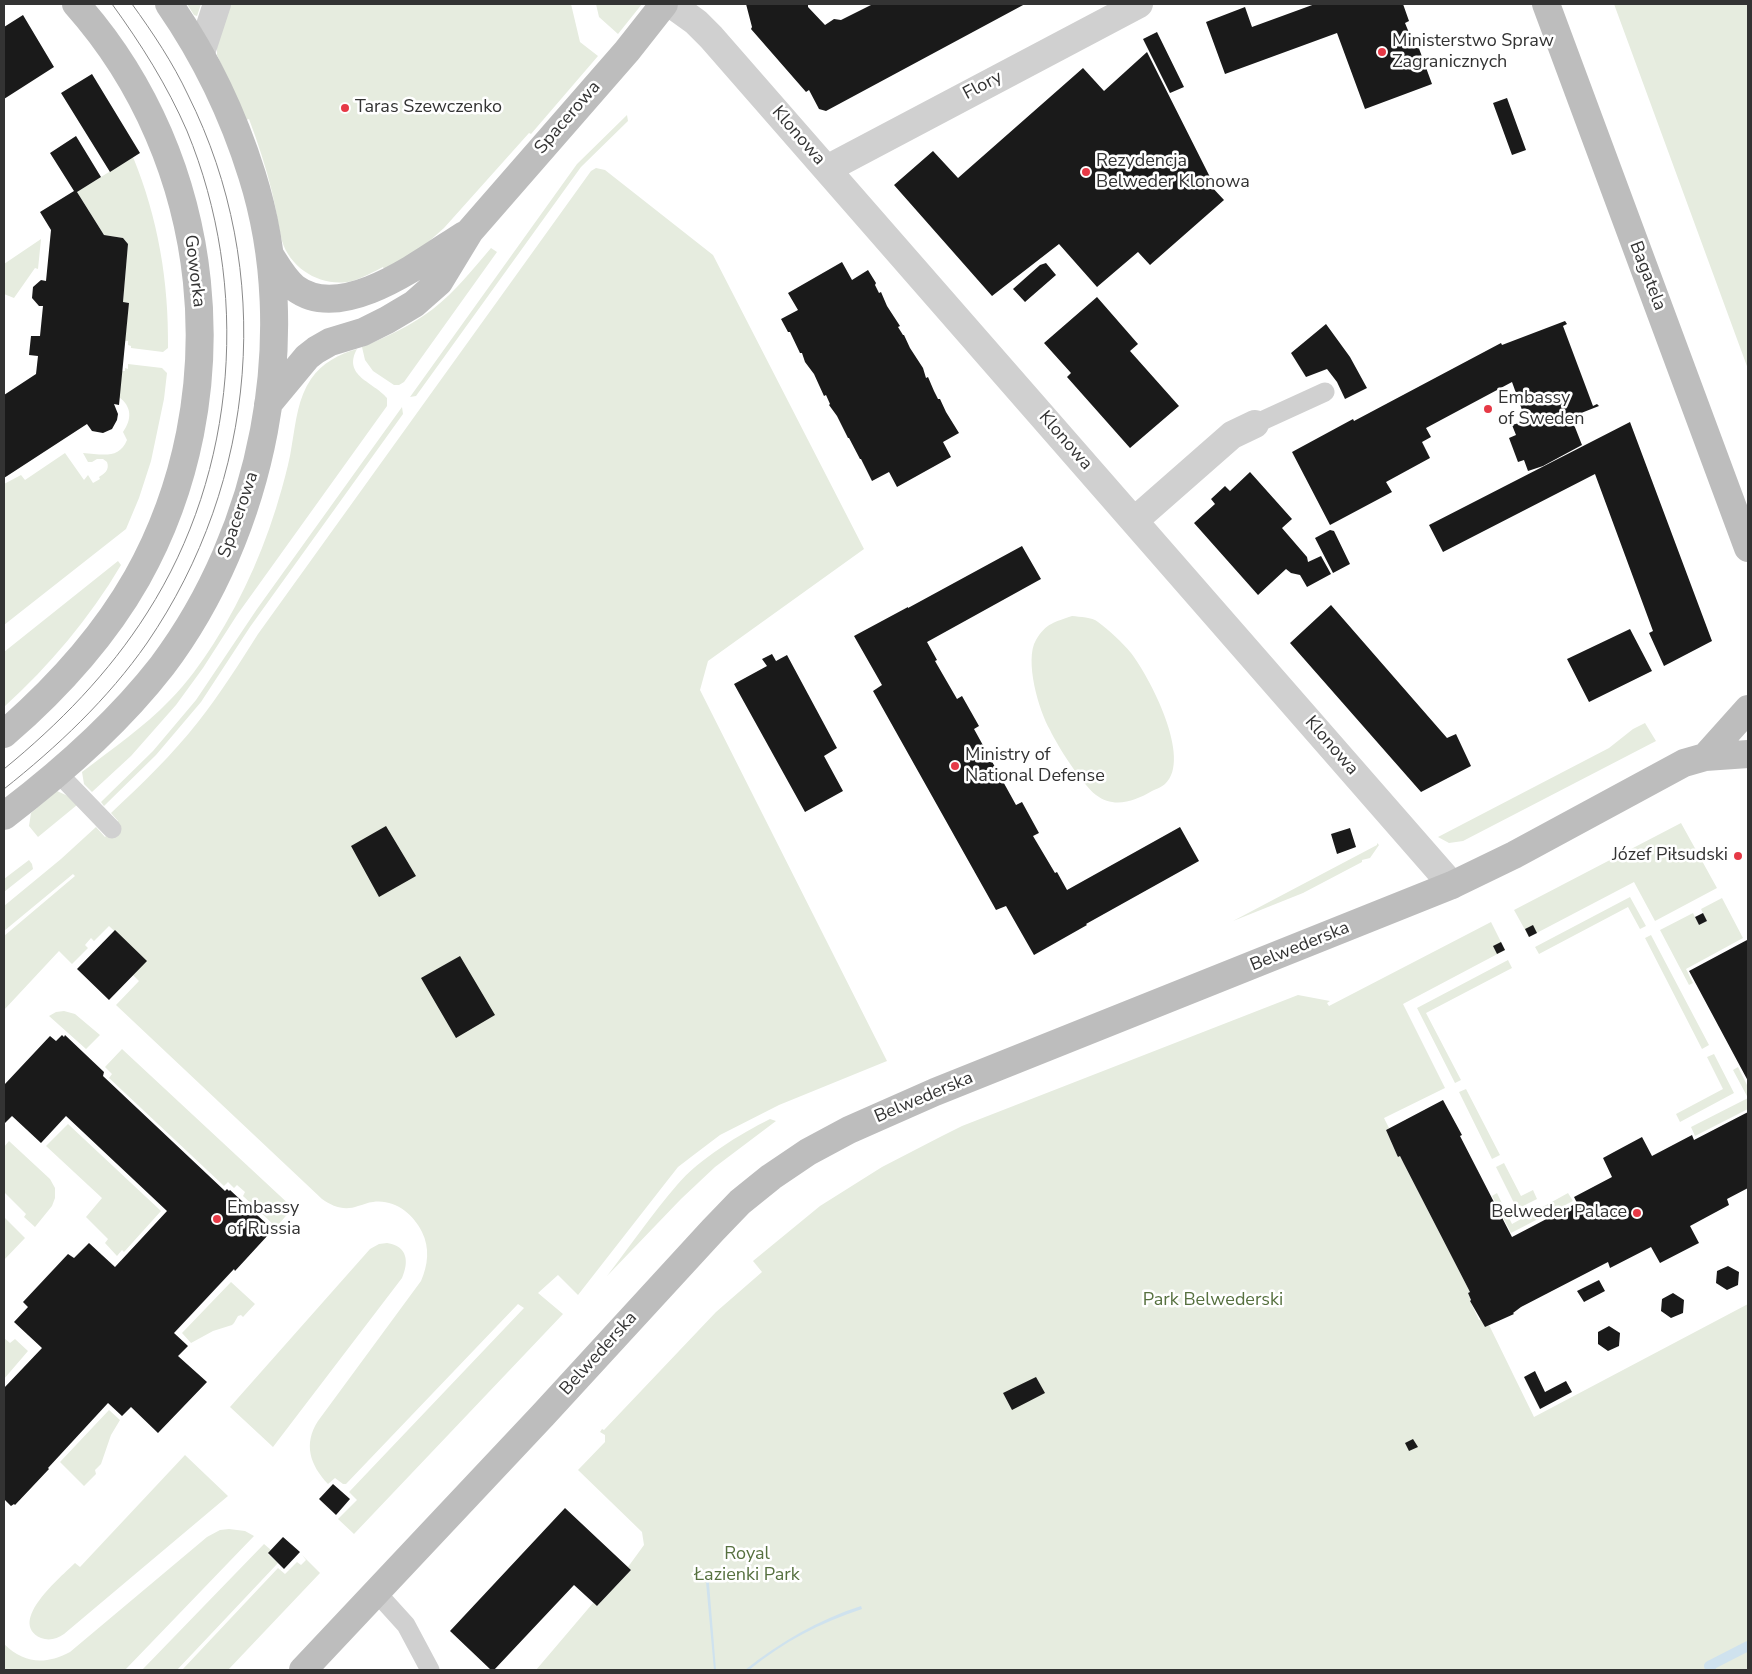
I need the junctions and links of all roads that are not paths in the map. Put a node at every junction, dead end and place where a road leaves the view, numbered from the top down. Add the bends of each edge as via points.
1 (76, 4) edge
2 (169, 4) edge
3 (217, 4) edge
4 (664, 4) edge
5 (671, 4) edge
6 (1139, 4) edge
7 (1546, 4) edge
8 (201, 54) junction
9 (827, 169) junction
10 (470, 231) junction
11 (268, 253) junction
12 (1325, 392) dead end
13 (268, 404) junction
14 (1255, 424) joint
15 (1134, 521) junction
16 (1748, 548) edge
17 (1748, 710) edge
18 (4, 734) edge
19 (1748, 754) edge
20 (1705, 757) junction
21 (58, 773) junction
22 (4, 816) edge
23 (112, 829) dead end
24 (1452, 885) junction
25 (377, 1593) junction
26 (303, 1670) edge
27 (430, 1670) edge

1 - 18 street, Goworka via 124,68 171,164 185,211 197,276 199,375 182,468 146,560 122,602 90,646 54,687
2 - 8 street
3 - 8 street
4 - 10 street, Spacerowa
5 - 9 street, Klonowa via 711,36
6 - 9 street, Flory
7 - 16 street, Bagatela
8 - 11 street via 228,109 253,176
9 - 15 street, Klonowa
10 - 11 street, Spacerowa via 376,288 334,298 314,297 296,288
10 - 13 street, Spacerowa via 440,282 427,294 374,327 316,350
11 - 13 street via 274,324
12 - 14 lane
13 - 21 street, Spacerowa via 249,494 222,564 194,617 148,684
14 - 15 street via 1232,435
15 - 24 street, Klonowa
17 - 20 street
19 - 20 street, Belwederska
20 - 24 street, Belwederska via 1684,763
21 - 22 street, Spacerowa
21 - 23 lane
24 - 25 street, Belwederska via 935,1092 808,1152 740,1202
25 - 26 street, Belwederska
25 - 27 lane via 406,1625

